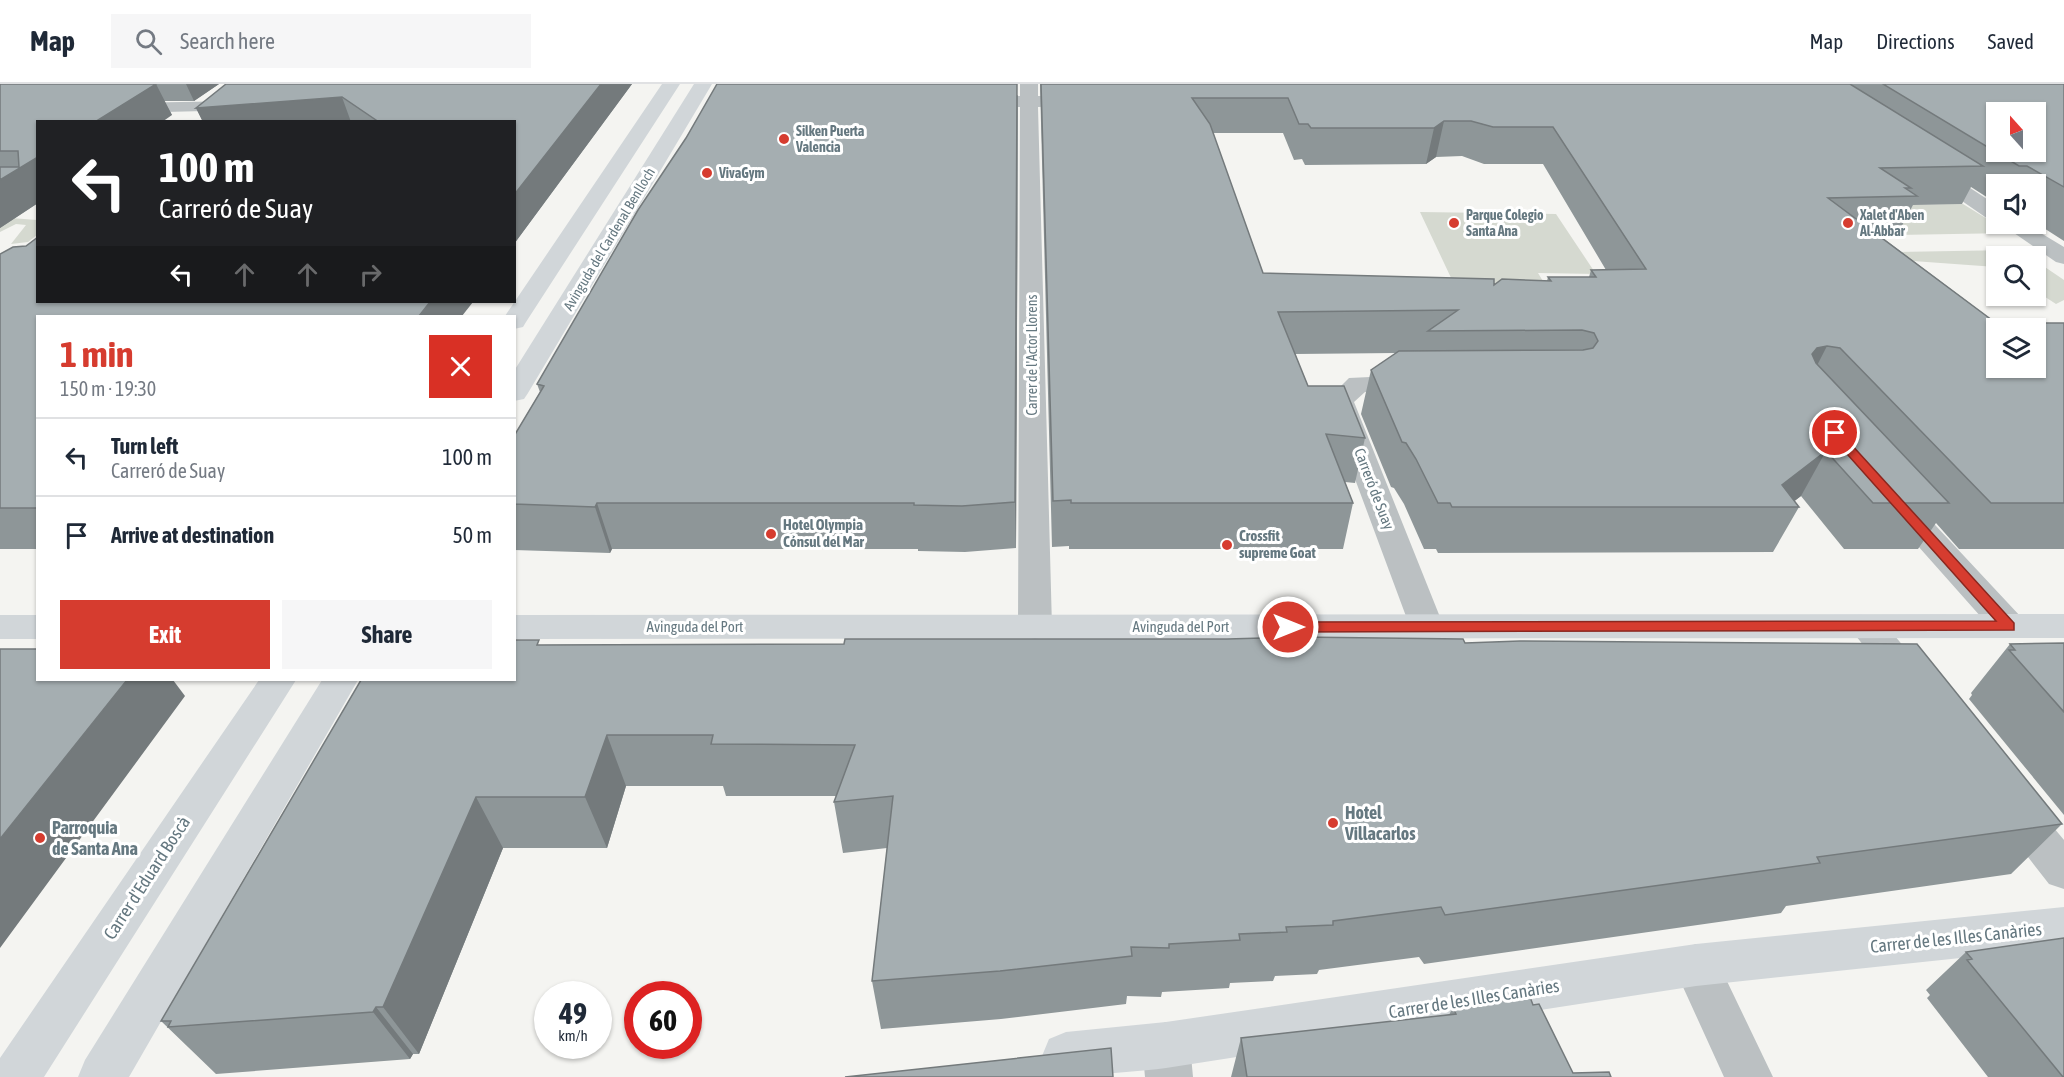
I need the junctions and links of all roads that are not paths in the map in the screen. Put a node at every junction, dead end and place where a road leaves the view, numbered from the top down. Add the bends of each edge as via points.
1 (671, 84) edge
2 (703, 84) edge
3 (222, 91) edge
4 (1030, 93) edge
5 (1101, 101) edge
6 (948, 102) edge
7 (261, 104) edge
8 (713, 105) edge
9 (690, 106) junction
10 (106, 108) edge
11 (197, 108) junction
12 (181, 120) edge
13 (1912, 158) edge
14 (1986, 207) edge
15 (2028, 234) edge
16 (2064, 257) edge
17 (516, 319) edge
18 (1439, 383) edge
19 (516, 390) edge
20 (1876, 479) edge
21 (2009, 626) junction
22 (2064, 626) edge
23 (0, 627) edge
24 (36, 627) edge
25 (516, 627) edge
26 (1035, 627) junction
27 (1426, 627) junction
28 (1868, 627) junction
29 (277, 681) edge
30 (339, 681) edge
31 (1931, 705) edge
32 (1994, 783) edge
33 (2064, 871) edge
34 (2064, 927) edge
35 (1696, 965) junction
36 (1026, 1061) edge
37 (1167, 1061) edge
38 (16, 1077) edge
39 (102, 1077) edge
40 (1749, 1077) edge

1 - 17 main road, Avinguda del Cardenal Benlloch
2 - 9 main road, Avinguda del Cardenal Benlloch
3 - 11 street
4 - 5 street
4 - 6 street
4 - 26 street, Carrer de l'Actor Llorens
7 - 11 street
8 - 9 street
9 - 19 main road, Avinguda del Cardenal Benlloch
10 - 11 street
11 - 12 street
13 - 14 street
15 - 16 street
18 - 27 street, Carreró de Suay via 1358,384 1340,401
20 - 21 street
21 - 22 main road, Avinguda del Port
21 - 28 main road, Avinguda del Port
23 - 24 main road
25 - 26 main road, Avinguda del Port
26 - 27 main road, Avinguda del Port
27 - 28 main road, Avinguda del Port
28 - 31 street
29 - 38 main road, Carrer d'Eduard Boscà
30 - 39 main road
32 - 33 street
34 - 35 main road, Carrer de les Illes Canàries
35 - 37 main road, Carrer de les Illes Canàries
35 - 40 street
36 - 37 main road, Carrer de les Illes Canàries

